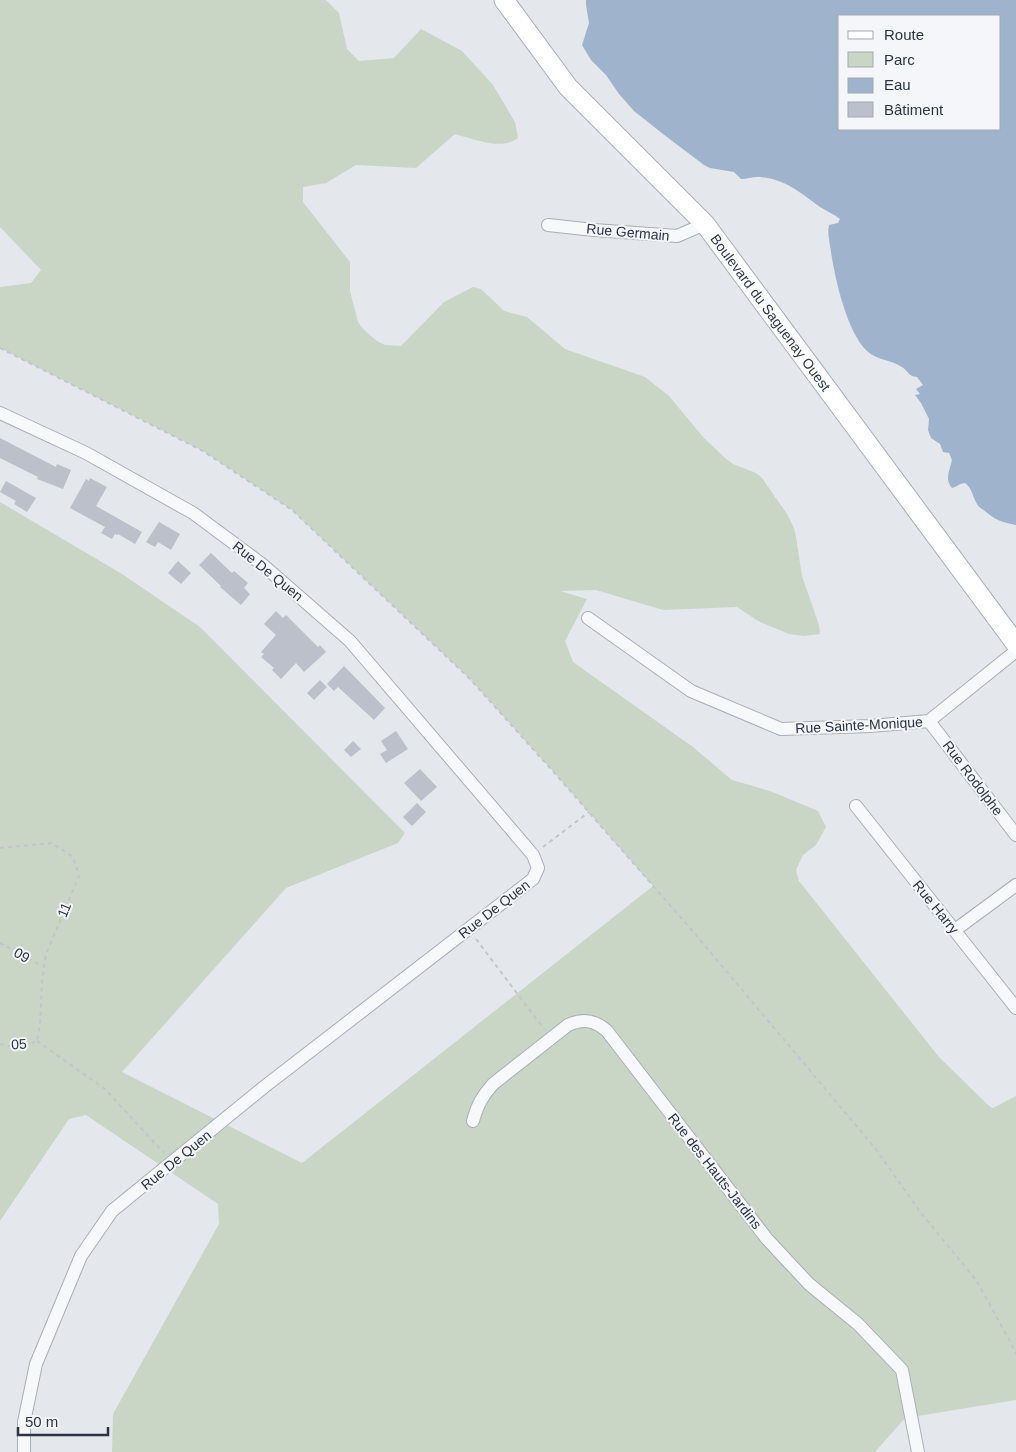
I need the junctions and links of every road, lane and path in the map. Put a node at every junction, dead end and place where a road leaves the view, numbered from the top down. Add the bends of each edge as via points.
1 (504, 0) edge
2 (705, 224) junction
3 (548, 225) dead end
4 (0, 348) edge
5 (0, 413) edge
6 (588, 618) dead end
7 (1016, 644) edge
8 (1016, 651) edge
9 (929, 721) junction
10 (856, 806) dead end
11 (589, 812) junction
12 (1016, 835) edge
13 (0, 848) edge
14 (534, 855) junction
15 (1016, 885) edge
16 (468, 929) junction
17 (955, 930) junction
18 (0, 943) edge
19 (44, 967) junction
20 (1016, 1008) edge
21 (551, 1039) junction
22 (37, 1041) junction
23 (0, 1044) edge
24 (473, 1121) dead end
25 (172, 1162) junction
26 (1016, 1354) edge
27 (24, 1452) edge
28 (918, 1452) edge

1 - 2 main road, Boulevard du Saguenay Ouest via 568,87
2 - 3 street, Rue Germain via 676,236
2 - 7 main road, Boulevard du Saguenay Ouest
4 - 11 path via 203,451 292,510 470,678
5 - 14 street, Rue De Quen via 86,453 193,513 263,565 350,641
6 - 9 street, Rue Sainte-Monique via 691,690 781,729
8 - 9 street, Rue Sainte-Monique
9 - 12 street, Rue Rodolphe
10 - 17 street, Rue Harry
11 - 14 path
11 - 26 path via 875,1148 921,1213 976,1280
13 - 19 path, 11 via 52,843 73,857 78,876 46,954
14 - 16 street, Rue De Quen via 538,868 534,879
15 - 17 street
16 - 21 path
16 - 25 street, Rue De Quen
17 - 20 street, Rue Harry
18 - 19 path, 09
19 - 22 path, 11
21 - 24 street, Rue des Hauts-Jardins via 483,1094
21 - 28 street, Rue des Hauts-Jardins via 576,1021 593,1022 607,1032 767,1239 902,1370
22 - 23 path, 05 via 27,1046
22 - 25 path via 105,1090
25 - 27 street, Rue De Quen via 112,1211 81,1256 36,1364 24,1422

